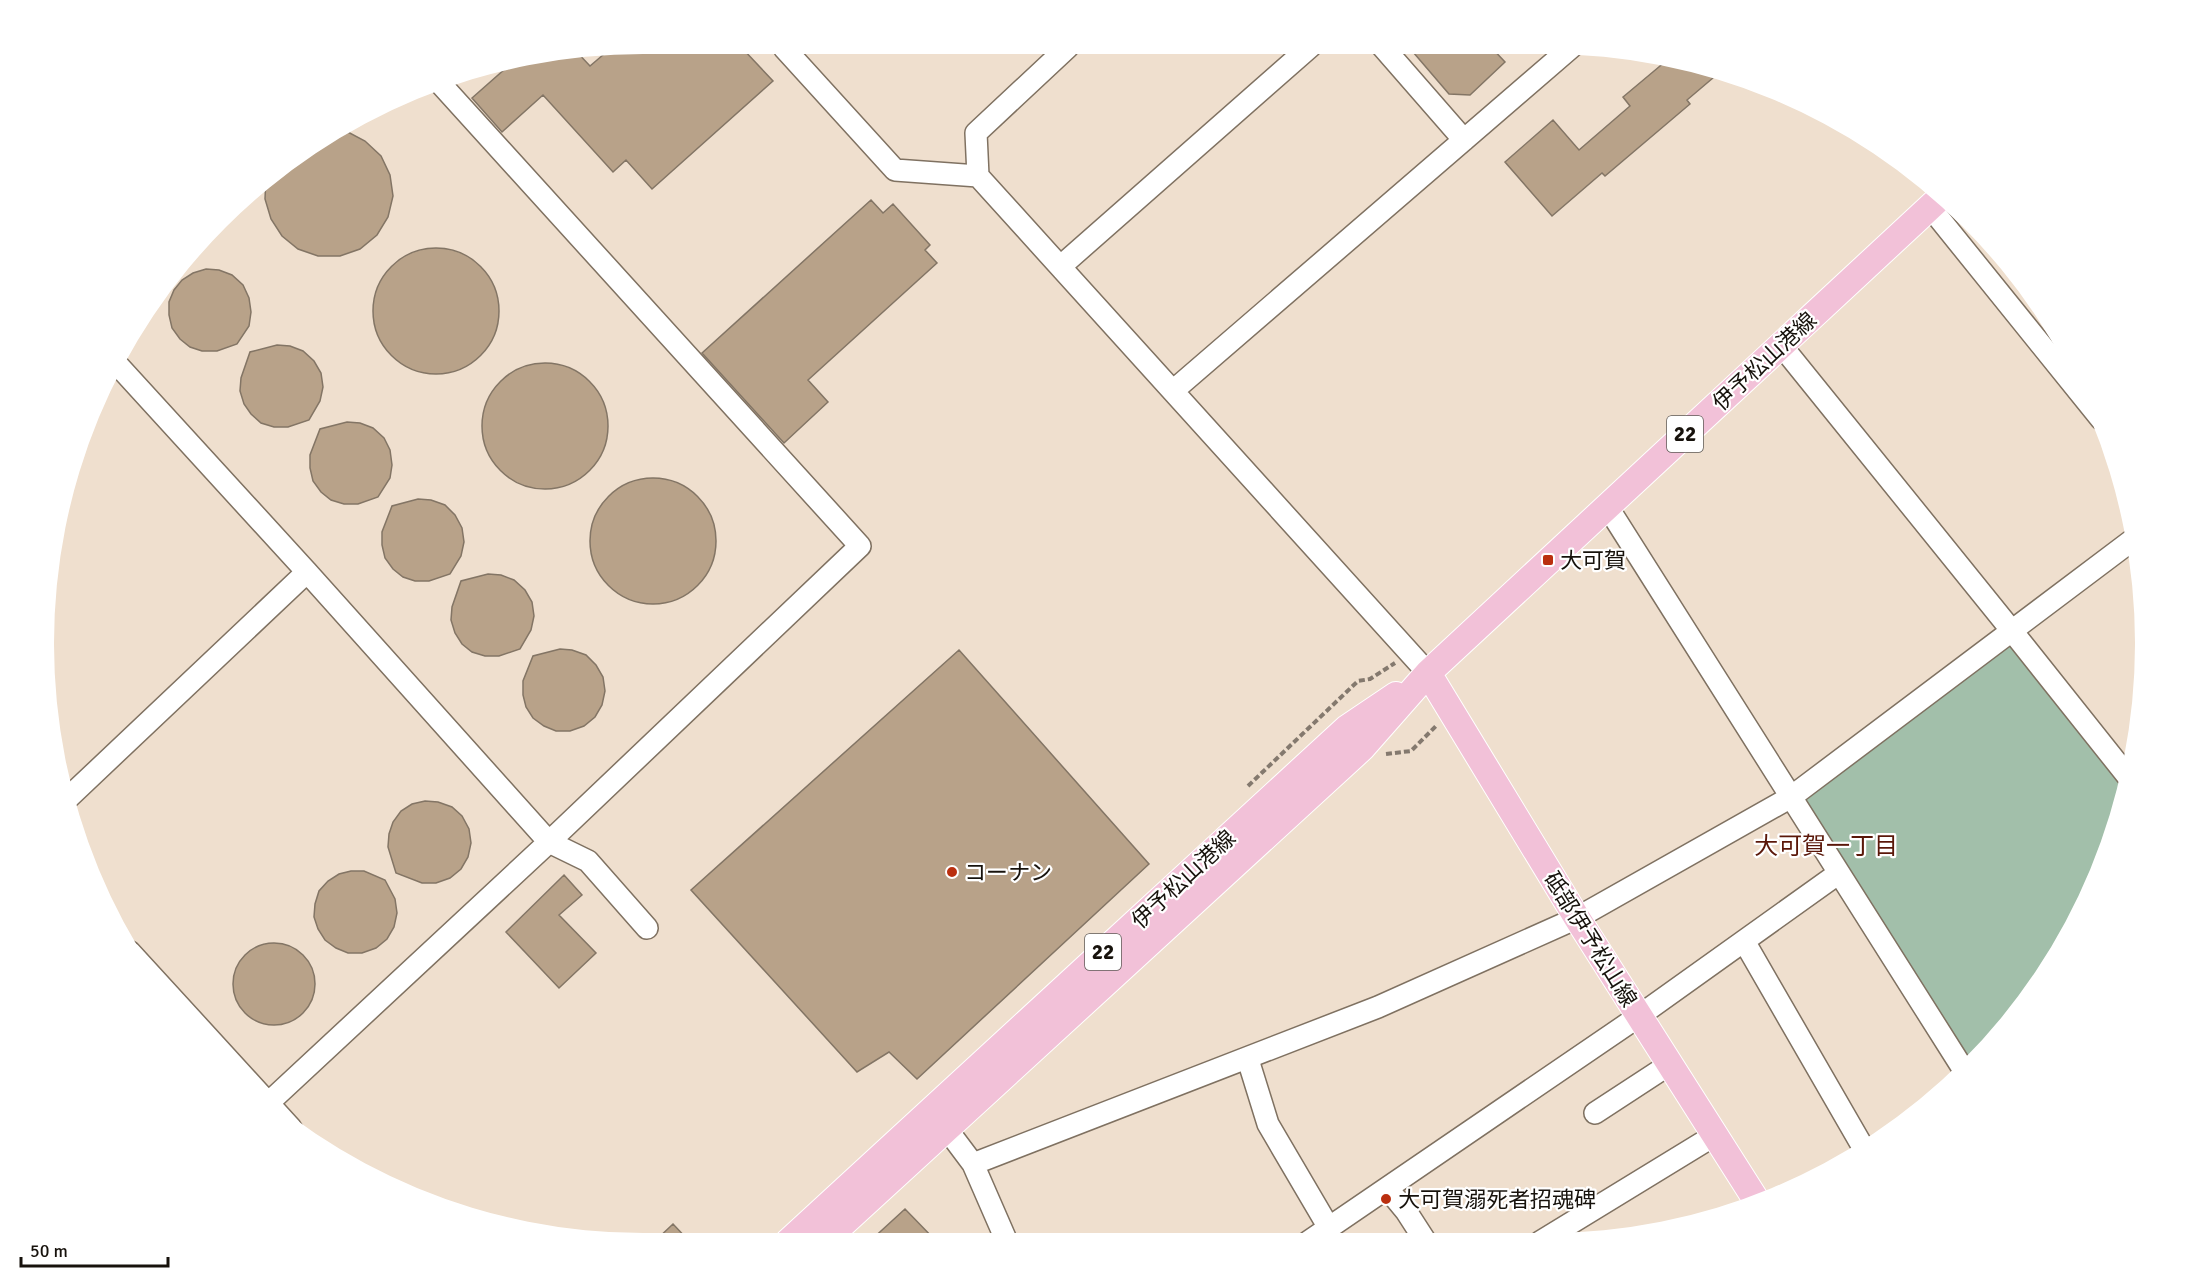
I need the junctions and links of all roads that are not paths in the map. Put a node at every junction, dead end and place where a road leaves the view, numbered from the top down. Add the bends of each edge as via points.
1 (789, 54) edge
2 (1061, 54) edge
3 (1302, 54) edge
4 (1389, 54) edge
5 (1563, 54) edge
6 (445, 89) edge
7 (1464, 140) junction
8 (978, 176) junction
9 (1936, 202) edge
10 (1061, 266) junction
11 (1780, 345) junction
12 (122, 370) edge
13 (2075, 384) edge
14 (1174, 390) junction
15 (1607, 506) junction
16 (2127, 544) edge
17 (307, 572) junction
18 (2012, 631) junction
19 (1428, 673) junction
20 (2122, 769) edge
21 (73, 793) edge
22 (1791, 797) junction
23 (549, 842) junction
24 (1839, 873) junction
25 (1577, 918) junction
26 (646, 928) dead end
27 (1744, 941) junction
28 (1639, 1016) junction
29 (190, 1020) edge
30 (214, 1047) edge
31 (1250, 1058) junction
32 (1959, 1063) edge
33 (1670, 1064) junction
34 (271, 1100) edge
35 (1595, 1113) dead end
36 (946, 1128) junction
37 (1715, 1135) junction
38 (1860, 1142) edge
39 (973, 1164) junction
40 (1387, 1188) junction
41 (1753, 1195) edge
42 (1329, 1228) junction
43 (798, 1233) edge
44 (833, 1233) edge
45 (1003, 1233) edge
46 (1322, 1233) edge
47 (1420, 1233) edge
48 (1555, 1233) edge

1 - 8 street via 895,170
2 - 8 street via 976,133
3 - 10 street
4 - 7 street
5 - 7 street
6 - 23 street via 860,546
7 - 14 street
8 - 10 street
9 - 11 main road, 伊予松山港線 / 22
9 - 13 street
10 - 14 street
11 - 15 main road, 伊予松山港線 / 22
11 - 18 street
12 - 17 street
14 - 19 street
15 - 19 main road, 伊予松山港線 / 22
15 - 22 street
16 - 18 street
17 - 21 street
17 - 23 street
18 - 20 street
18 - 22 street
19 - 25 main road, 砥部伊予松山線
19 - 36 main road, 伊予松山港線 / 22 via 1362,748
19 - 43 main road, 伊予松山港線 / 22 via 1347,729
22 - 24 street
22 - 25 street
23 - 26 street via 588,861
23 - 34 street
24 - 27 street
24 - 32 street
25 - 28 main road, 砥部伊予松山線
25 - 31 street
27 - 28 street
27 - 38 street
28 - 33 main road, 砥部伊予松山線
28 - 40 street
29 - 30 street
31 - 39 street
31 - 42 street via 1268,1124
33 - 35 street
33 - 37 main road, 砥部伊予松山線
36 - 39 street
36 - 44 main road, 伊予松山港線 / 22
37 - 41 main road, 砥部伊予松山線
37 - 48 street
39 - 45 street
40 - 42 street
40 - 47 street
42 - 46 street

